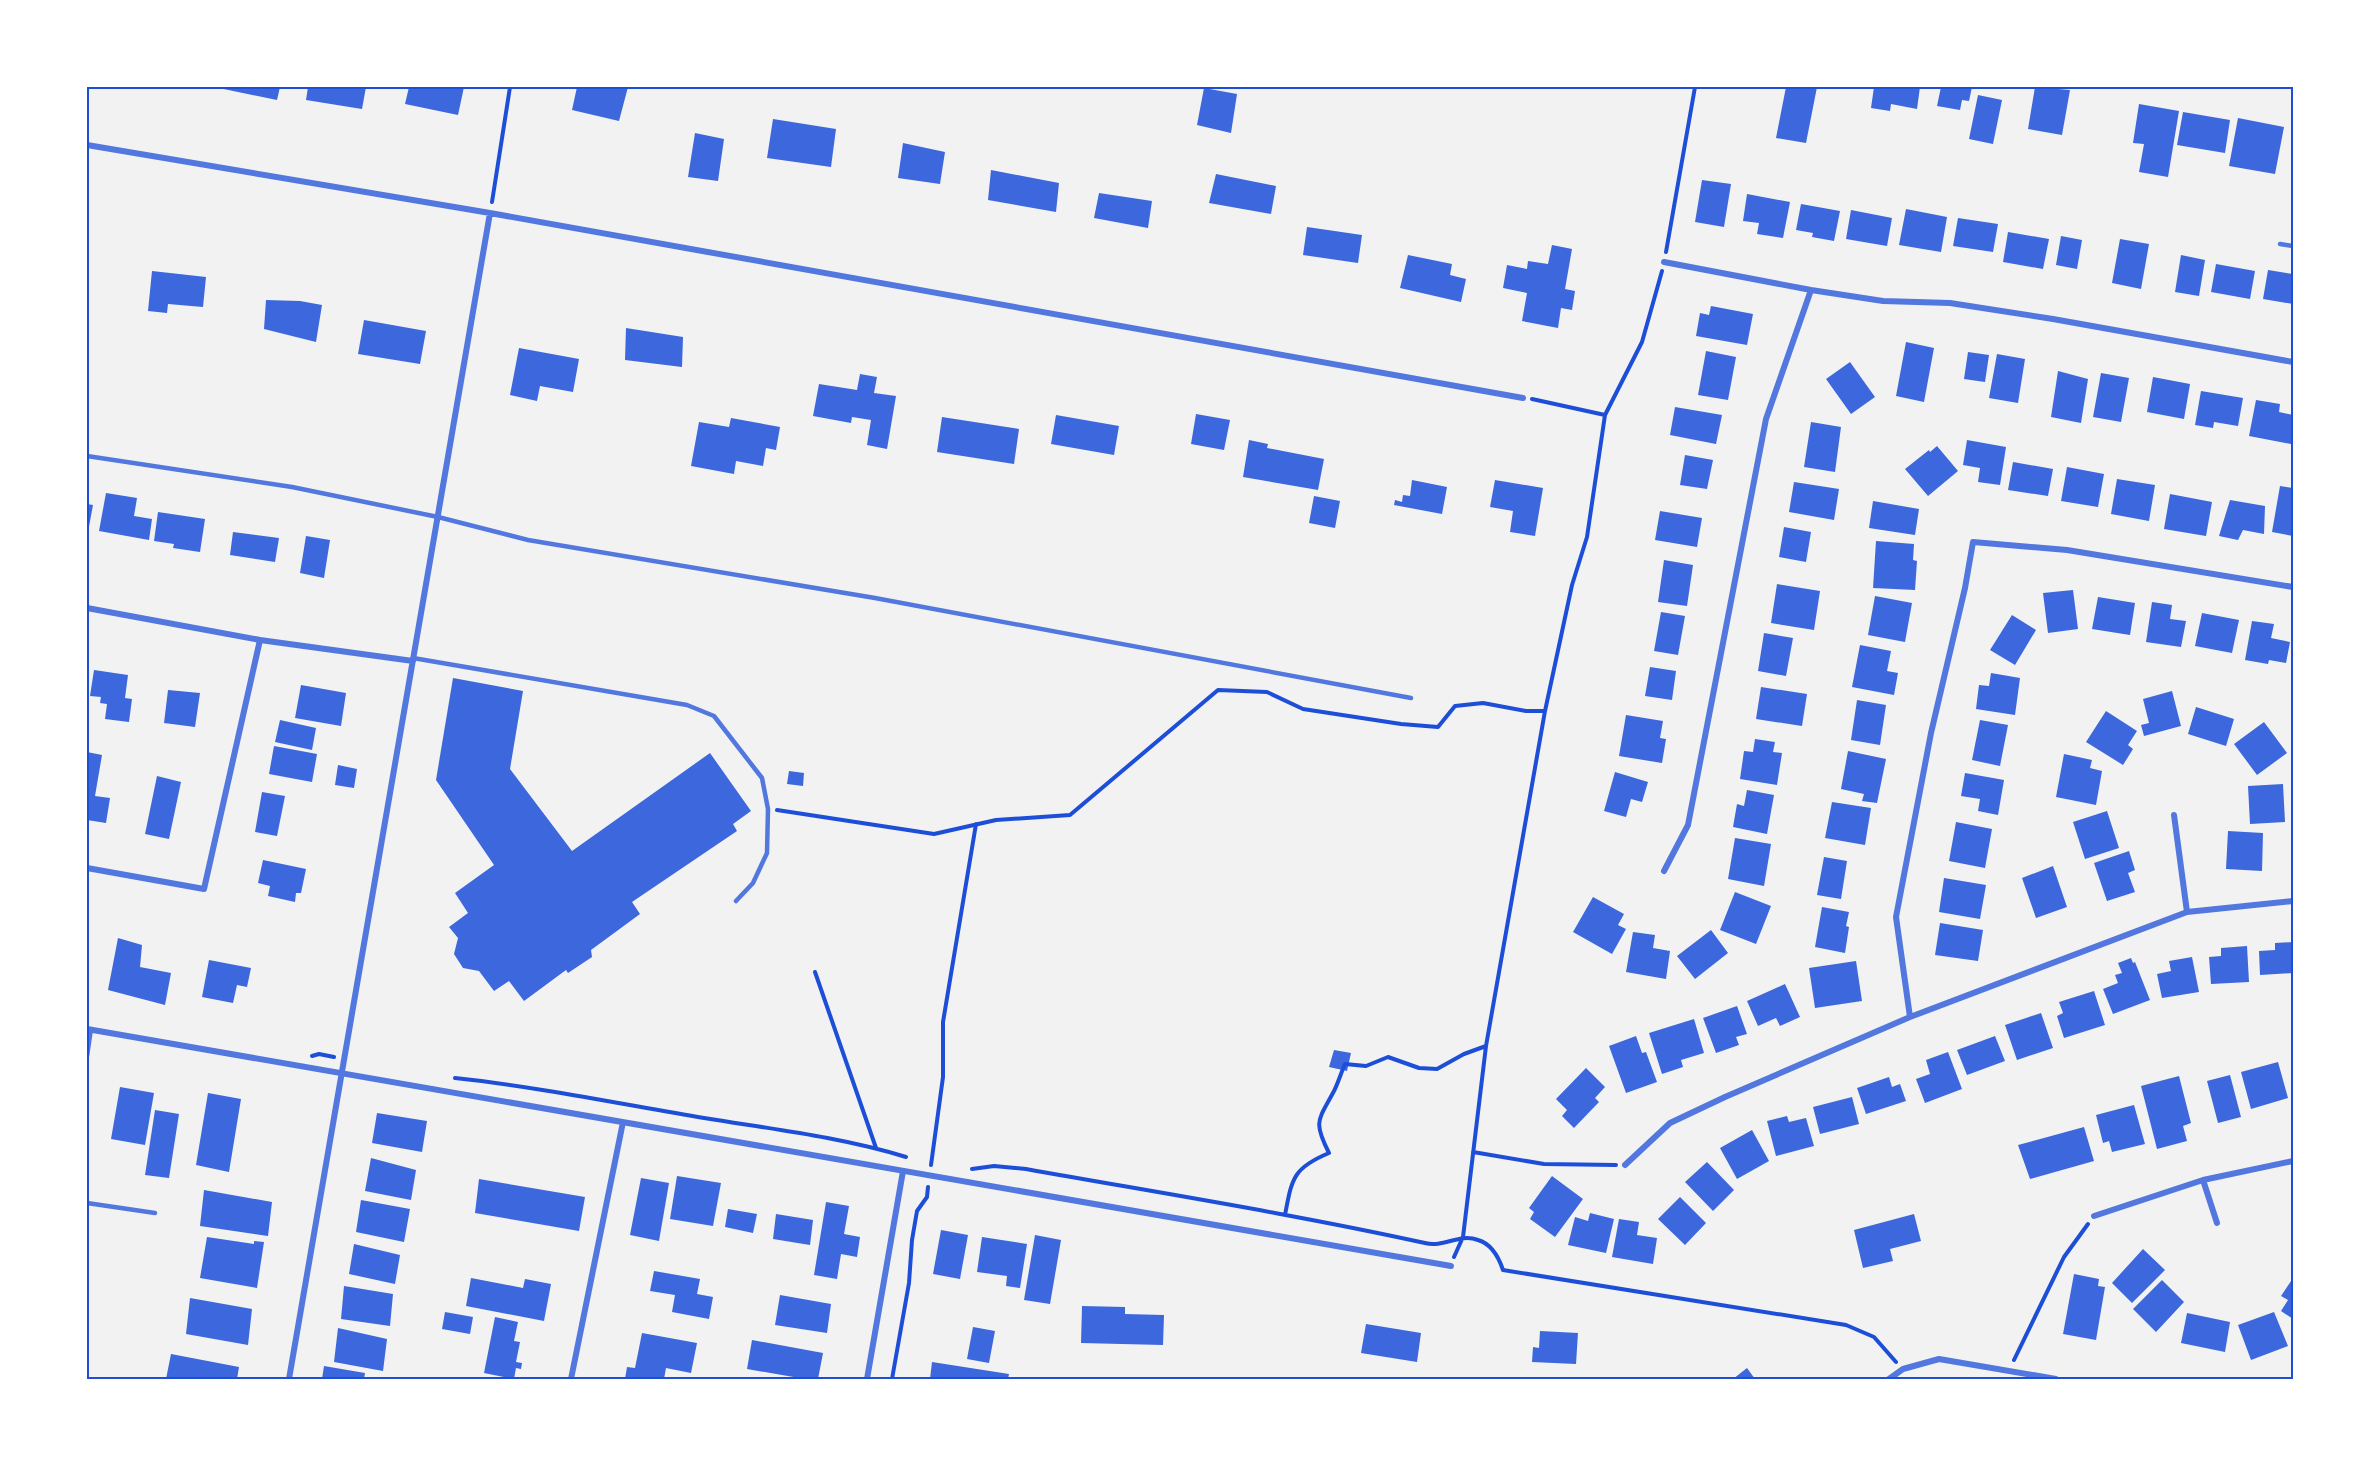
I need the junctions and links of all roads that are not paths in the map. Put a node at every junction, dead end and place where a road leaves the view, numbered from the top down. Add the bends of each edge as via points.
1 (87, 145) edge
2 (490, 213) junction
3 (2280, 244) dead end
4 (2293, 246) edge
5 (1664, 262) road end
6 (1811, 290) junction
7 (2293, 362) edge
8 (1523, 398) road end
9 (87, 456) edge
10 (438, 517) junction
11 (2293, 587) edge
12 (87, 608) edge
13 (260, 640) junction
14 (413, 659) junction
15 (1411, 698) dead end
16 (2174, 815) dead end
17 (87, 868) edge
18 (1664, 871) dead end
19 (736, 901) dead end
20 (2293, 901) edge
21 (2187, 912) junction
22 (1910, 1017) junction
23 (89, 1029) edge
24 (87, 1056) edge
25 (342, 1073) junction
26 (623, 1122) junction
27 (2293, 1161) edge
28 (1625, 1165) road end
29 (903, 1171) junction
30 (2203, 1180) junction
31 (87, 1203) edge
32 (155, 1213) dead end
33 (2094, 1216) road end
34 (2217, 1224) dead end
35 (1451, 1266) road end
36 (289, 1379) edge
37 (571, 1379) edge
38 (867, 1379) edge
39 (1889, 1379) edge
40 (2056, 1379) edge

1 - 2 street
2 - 8 street
2 - 10 street
3 - 4 lane
5 - 6 street
6 - 7 street via 1883,301 1950,303
6 - 18 street via 1766,419 1688,825
9 - 10 lane via 292,487
10 - 14 street
10 - 15 lane via 528,540 875,598
11 - 22 street via 2067,550 1973,542 1896,917
12 - 13 street
13 - 14 street
13 - 17 street via 204,889
14 - 19 lane via 687,705 714,716 762,778 768,808 767,853 753,882
14 - 25 street
16 - 21 street
20 - 21 street
21 - 22 street
22 - 28 street via 1670,1123
23 - 24 lane
23 - 25 street
25 - 26 street
25 - 36 street
26 - 29 street
26 - 37 street
27 - 30 street
29 - 35 street
29 - 38 street
30 - 33 street
30 - 34 street
31 - 32 lane
39 - 40 street via 1903,1369 1939,1359

